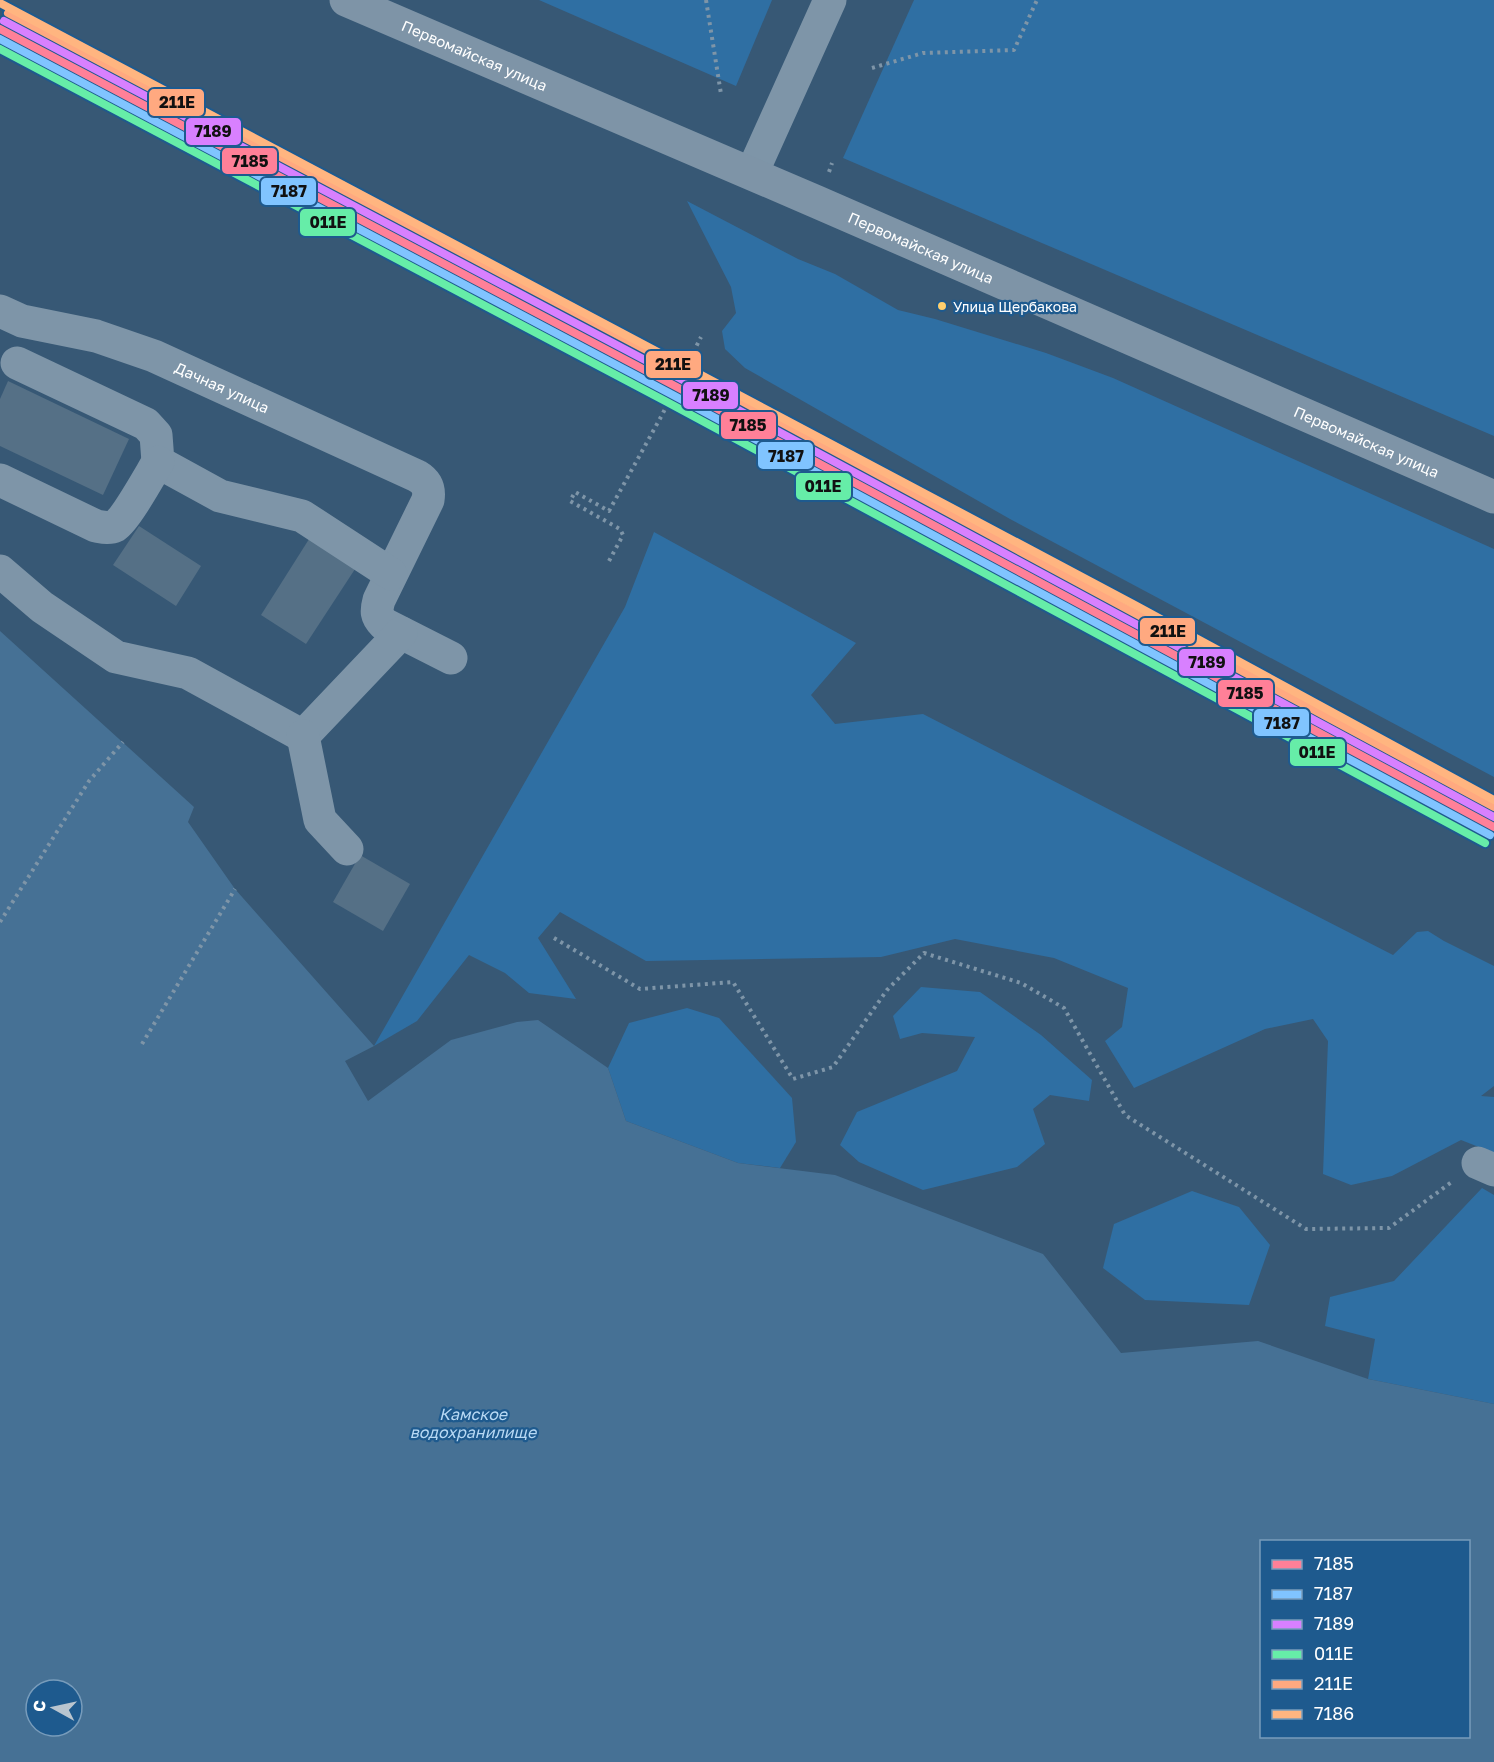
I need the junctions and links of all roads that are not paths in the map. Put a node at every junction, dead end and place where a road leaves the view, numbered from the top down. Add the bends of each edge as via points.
1 (346, 0) edge
2 (830, 0) edge
3 (752, 173) junction
4 (0, 311) edge
5 (17, 363) dead end
6 (158, 462) junction
7 (0, 480) edge
8 (1494, 497) edge
9 (0, 571) edge
10 (392, 574) junction
11 (400, 633) junction
12 (451, 658) dead end
13 (303, 736) junction
14 (347, 849) dead end

1 - 3 main road, Первомайская улица
2 - 3 street
3 - 8 main road, Первомайская улица
4 - 10 street, Дачная улица via 22,321 96,336 154,356 425,481 429,490 424,508
5 - 6 street via 146,424 156,435
6 - 7 street via 123,517 108,528 96,526
6 - 10 street via 220,496 302,516
9 - 13 street via 42,607 116,657 188,673
10 - 11 street via 376,611 384,624
11 - 12 street
11 - 13 street
13 - 14 street via 320,820

